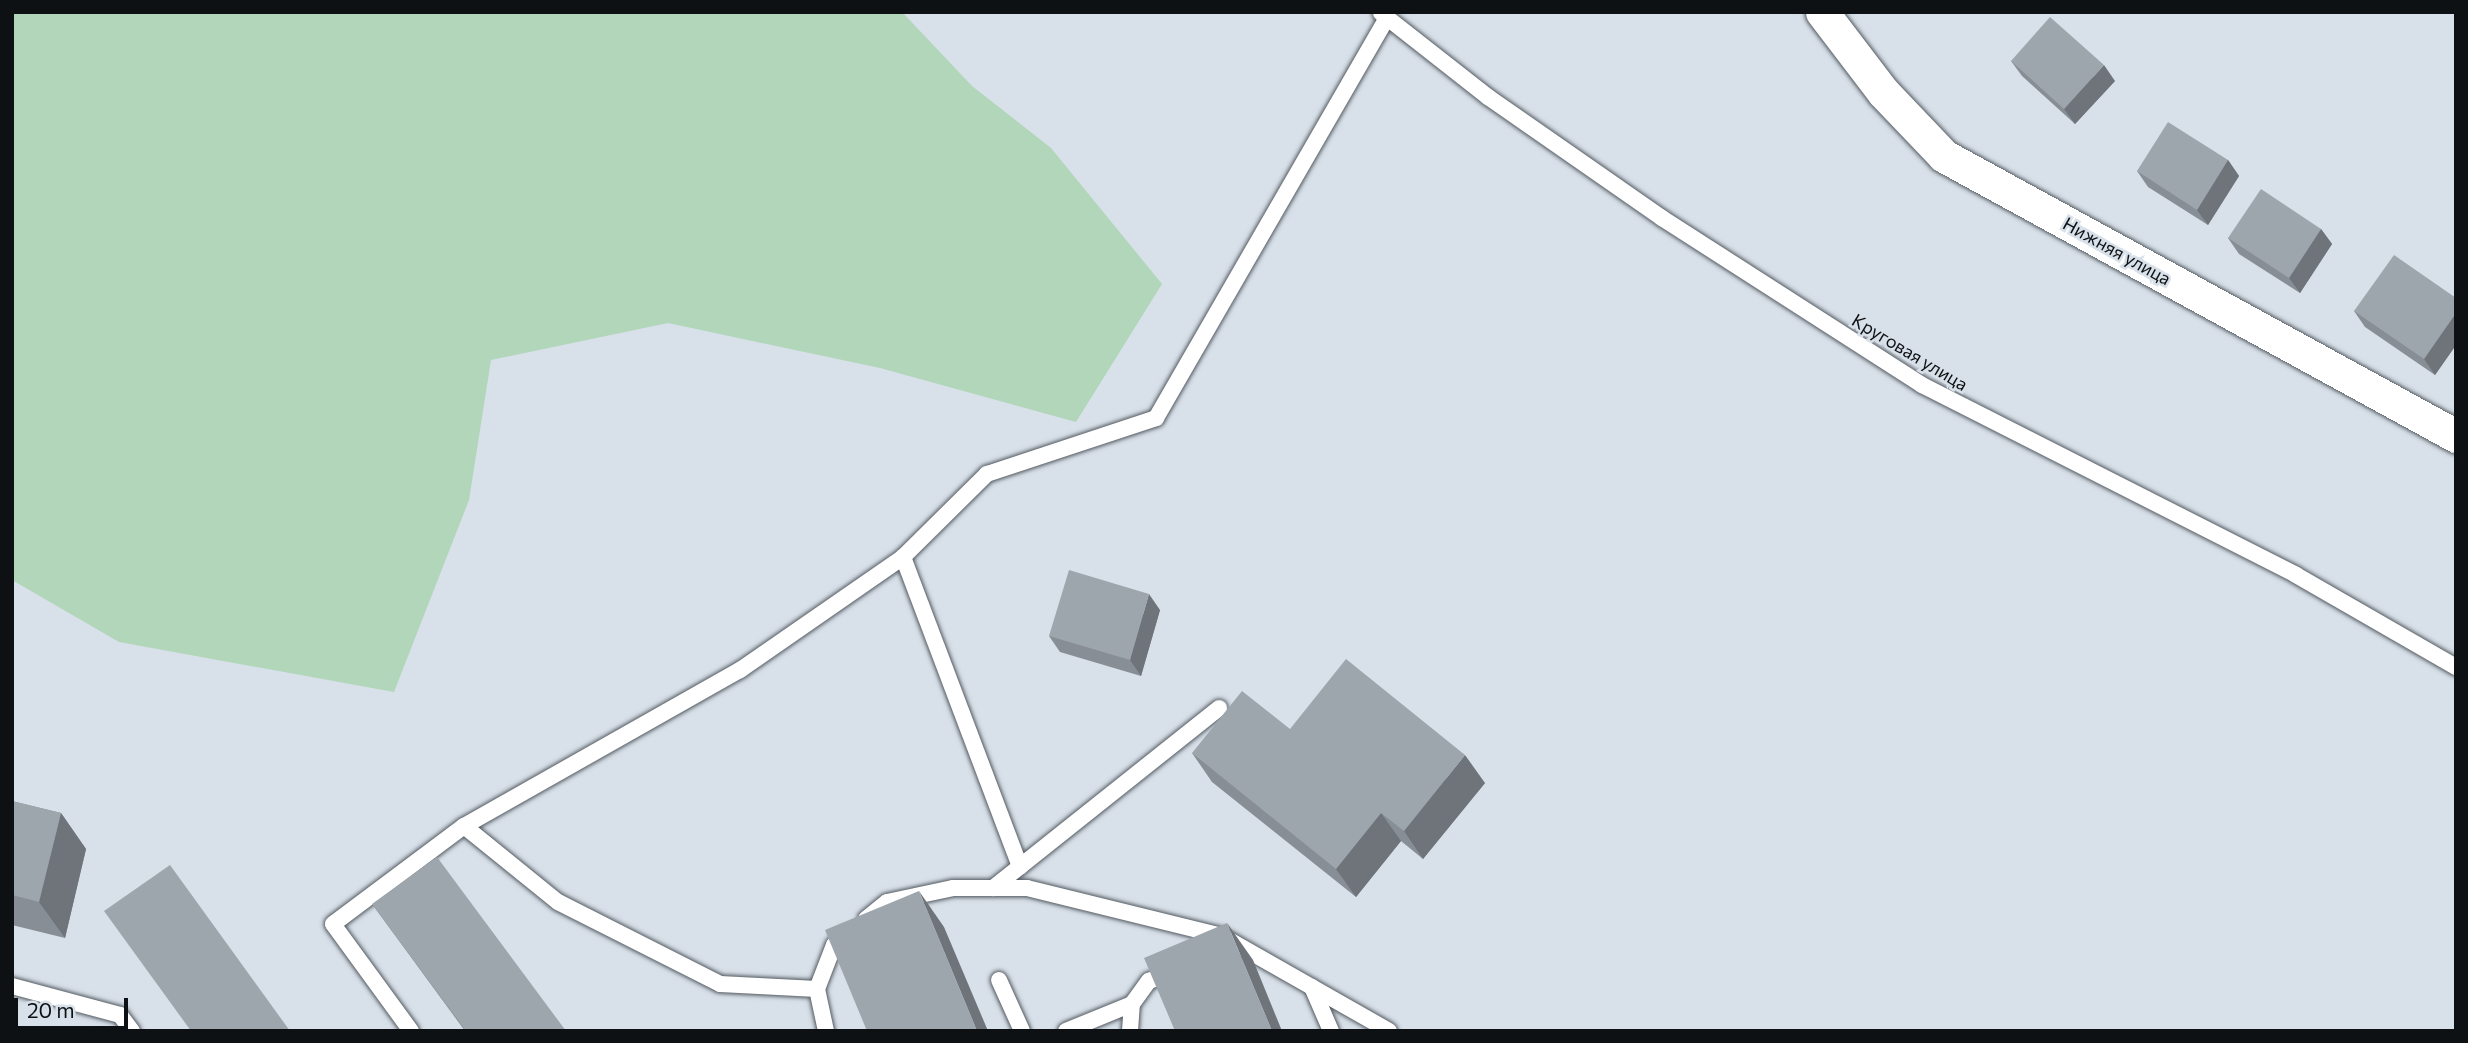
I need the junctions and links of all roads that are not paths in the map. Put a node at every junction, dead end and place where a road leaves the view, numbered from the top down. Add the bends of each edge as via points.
1 (1822, 12) edge
2 (1383, 16) edge
3 (2456, 436) edge
4 (903, 557) junction
5 (2456, 667) edge
6 (1219, 708) dead end
7 (464, 826) junction
8 (1020, 867) junction
9 (993, 888) junction
10 (1241, 946) junction
11 (1218, 955) edge
12 (1195, 964) edge
13 (999, 980) dead end
14 (12, 986) edge
15 (1312, 987) junction
16 (817, 989) junction
17 (1132, 1004) junction
18 (132, 1031) edge
19 (411, 1031) edge
20 (826, 1031) edge
21 (1023, 1031) edge
22 (1066, 1031) edge
23 (1130, 1031) edge
24 (1331, 1031) edge
25 (1389, 1031) edge

1 - 3 street, Нижняя улица via 1883,92 1944,156
2 - 4 lane via 1156,418 987,474
2 - 5 lane, Круговая улица via 1662,218 1922,385 2297,575
4 - 7 lane via 740,670
4 - 8 lane
6 - 8 lane
7 - 16 lane via 558,902 720,984
7 - 19 lane via 332,924
8 - 9 lane
9 - 10 lane via 1027,888 1222,936
9 - 16 lane via 953,888 887,902 834,945
10 - 11 lane
10 - 15 lane
12 - 17 lane via 1149,981
13 - 21 lane
14 - 18 lane via 120,1014
15 - 24 lane
15 - 25 lane
16 - 20 lane
17 - 22 lane
17 - 23 lane

